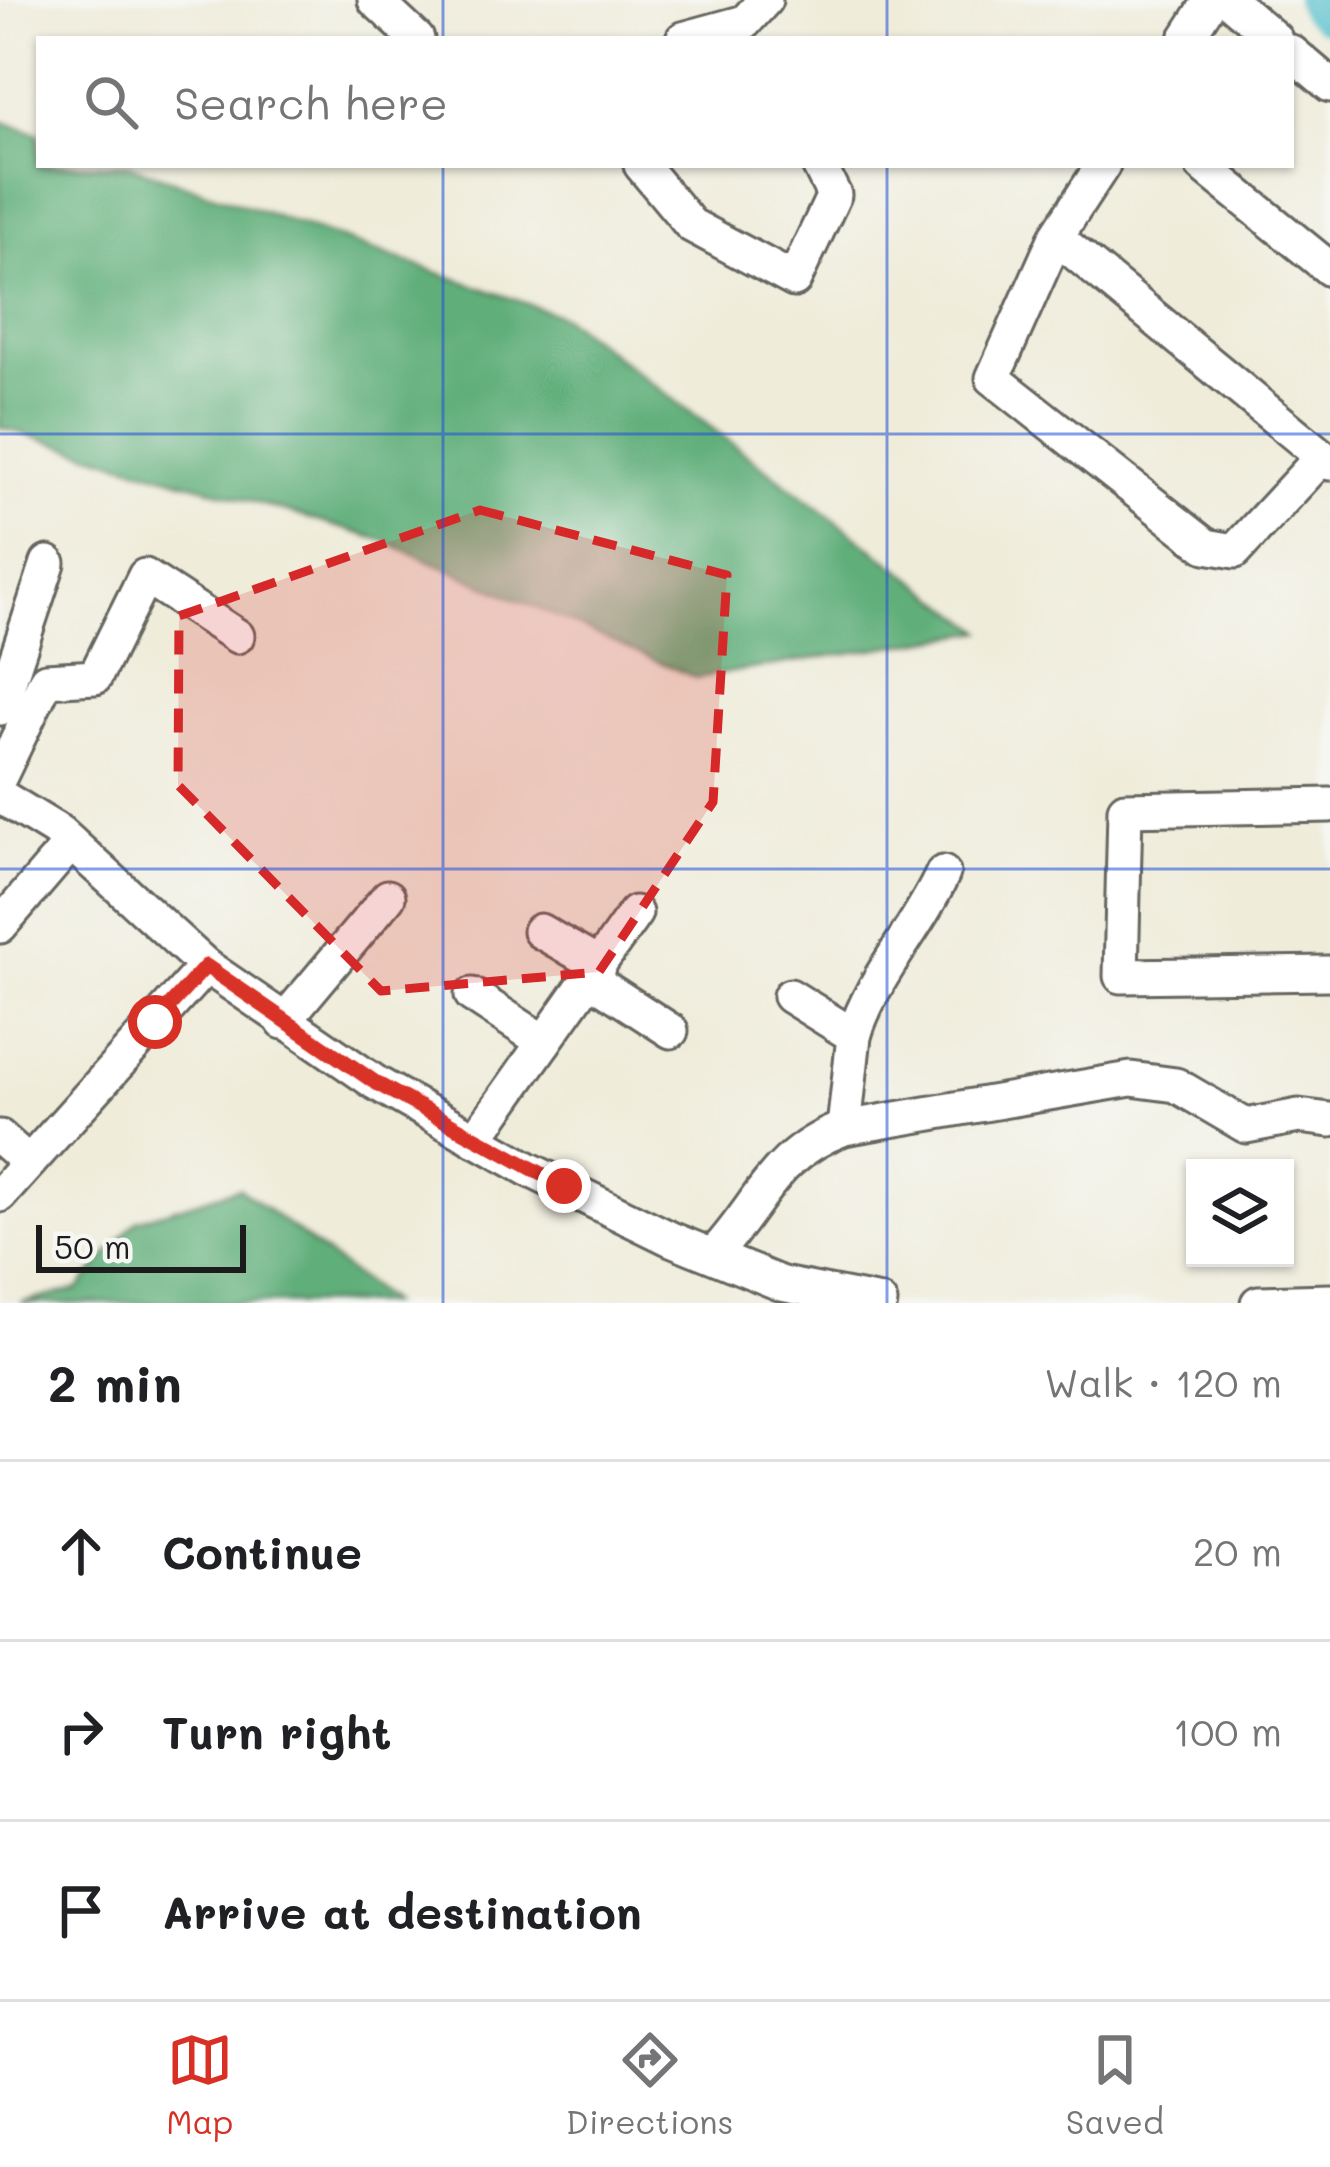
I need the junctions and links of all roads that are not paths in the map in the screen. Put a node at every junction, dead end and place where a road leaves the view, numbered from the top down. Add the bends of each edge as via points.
1 (375, 0) edge
2 (1211, 0) edge
3 (1229, 0) edge
4 (755, 20) edge
5 (414, 36) edge
6 (694, 36) edge
7 (1188, 36) edge
8 (1271, 36) edge
9 (1294, 55) edge
10 (1330, 85) edge
11 (644, 168) edge
12 (820, 168) edge
13 (1101, 168) edge
14 (1206, 168) edge
15 (1056, 237) junction
16 (1330, 269) edge
17 (1326, 460) edge
18 (48, 563) dead end
19 (237, 636) dead end
20 (0, 708) edge
21 (0, 776) edge
22 (0, 796) edge
23 (1330, 805) edge
24 (71, 843) junction
25 (943, 873) dead end
26 (388, 897) dead end
27 (635, 913) dead end
28 (0, 926) edge
29 (540, 931) dead end
30 (206, 966) junction
31 (594, 972) junction
32 (1330, 973) edge
33 (472, 995) dead end
34 (790, 996) dead end
35 (283, 1022) junction
36 (671, 1031) dead end
37 (854, 1036) junction
38 (544, 1042) junction
39 (1330, 1120) edge
40 (844, 1128) junction
41 (0, 1137) edge
42 (475, 1140) junction
43 (28, 1162) junction
44 (0, 1195) edge
45 (715, 1252) junction
46 (1330, 1300) edge
47 (880, 1303) edge
48 (1258, 1303) edge

1 - 5 street
2 - 7 street
3 - 8 street
4 - 6 street
9 - 10 street
11 - 12 street via 692,225 794,280 834,195
13 - 15 street
14 - 16 street
15 - 17 street
15 - 17 street via 993,378 1206,546 1235,551
18 - 20 street
19 - 21 street via 145,576 95,676 46,680
22 - 24 street
23 - 32 street via 1125,809 1121,976
24 - 28 street
24 - 30 street
25 - 37 street via 922,920 861,1010
26 - 35 street
27 - 31 street
29 - 31 street
30 - 35 street
30 - 43 street
31 - 36 street
31 - 38 street
33 - 38 street
34 - 37 street
35 - 42 street
37 - 40 street
38 - 42 street
39 - 40 street via 1299,1116 1246,1126 1176,1085 1131,1078
40 - 45 street via 787,1159
41 - 43 street
42 - 45 street via 671,1239
43 - 44 street
45 - 47 street via 782,1284
46 - 48 street

